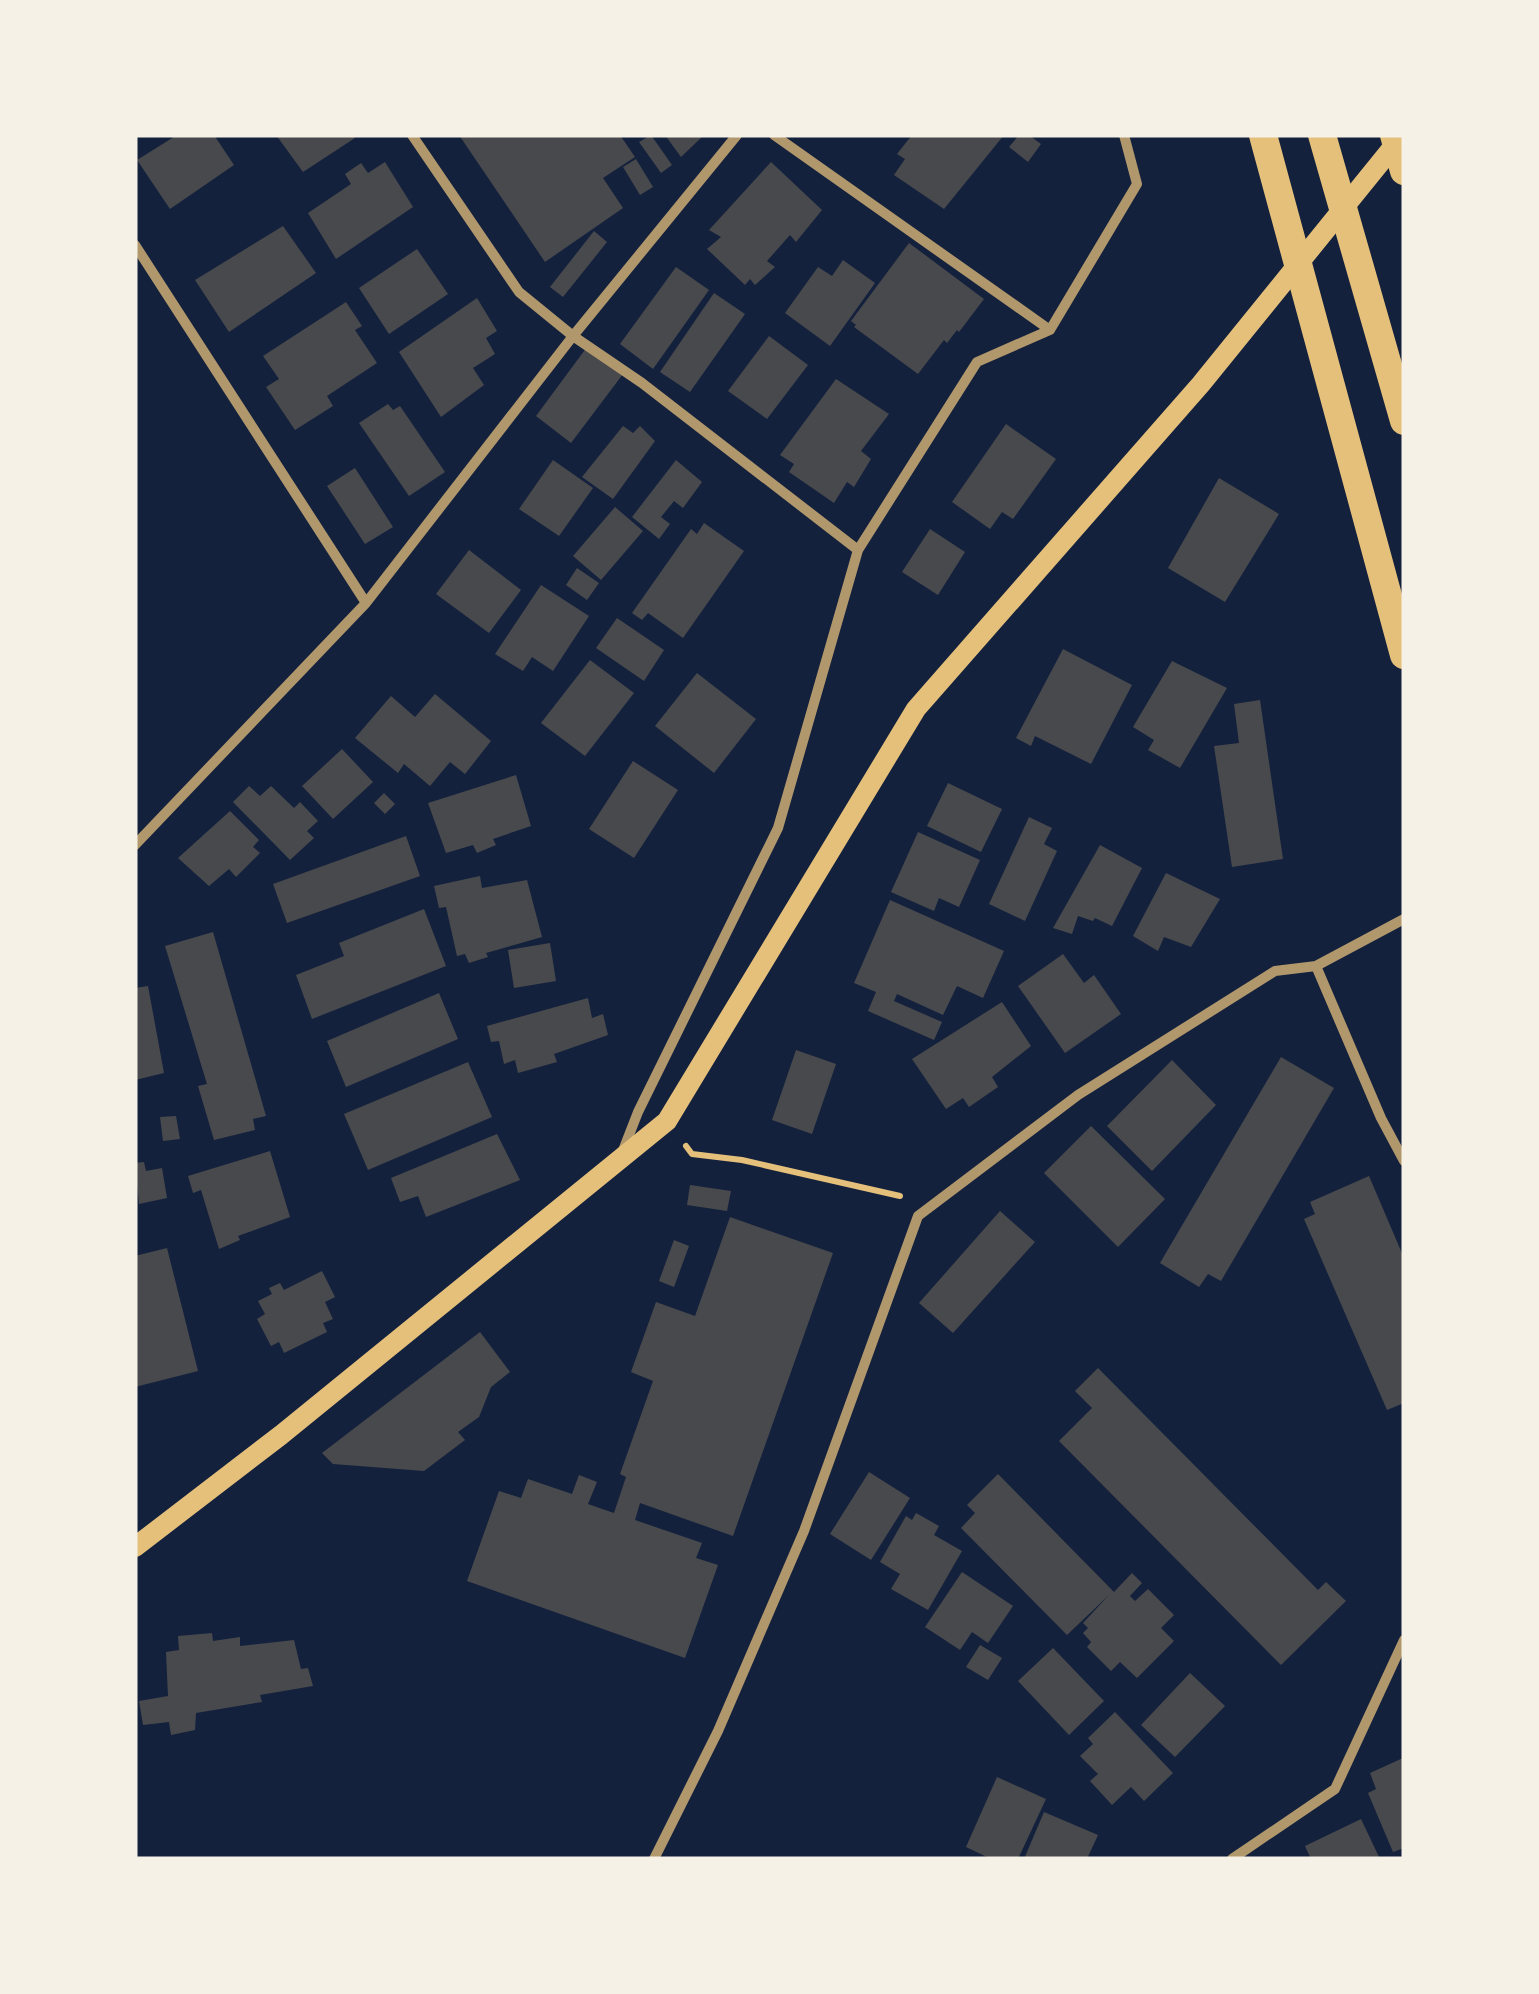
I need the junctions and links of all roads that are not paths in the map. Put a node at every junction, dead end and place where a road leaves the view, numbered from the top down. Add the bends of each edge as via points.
1 (412, 135) edge
2 (737, 135) edge
3 (774, 135) edge
4 (1124, 135) edge
5 (1264, 135) edge
6 (1322, 135) edge
7 (1394, 135) edge
8 (1402, 135) edge
9 (1404, 171) edge
10 (135, 245) edge
11 (1299, 262) junction
12 (1050, 330) junction
13 (573, 336) junction
14 (1404, 421) edge
15 (858, 550) junction
16 (366, 602) junction
17 (1404, 656) edge
18 (135, 845) edge
19 (1404, 919) edge
20 (1316, 966) junction
21 (620, 1158) junction
22 (1404, 1161) edge
23 (135, 1547) edge
24 (1404, 1640) edge
25 (654, 1859) edge
26 (1232, 1859) edge

1 - 13 street via 519,292
2 - 13 street
3 - 12 street
4 - 12 street via 1136,184
5 - 11 highway
6 - 14 highway
7 - 9 highway
8 - 11 main road
10 - 16 street
11 - 17 highway
11 - 21 main road via 916,709 667,1121
12 - 15 street via 976,362
13 - 15 street
13 - 16 street
15 - 21 street via 778,828
16 - 18 street
19 - 20 street
20 - 22 street
20 - 25 street via 1274,971 1078,1094 918,1216 804,1531
21 - 23 main road
24 - 26 street via 1336,1788

